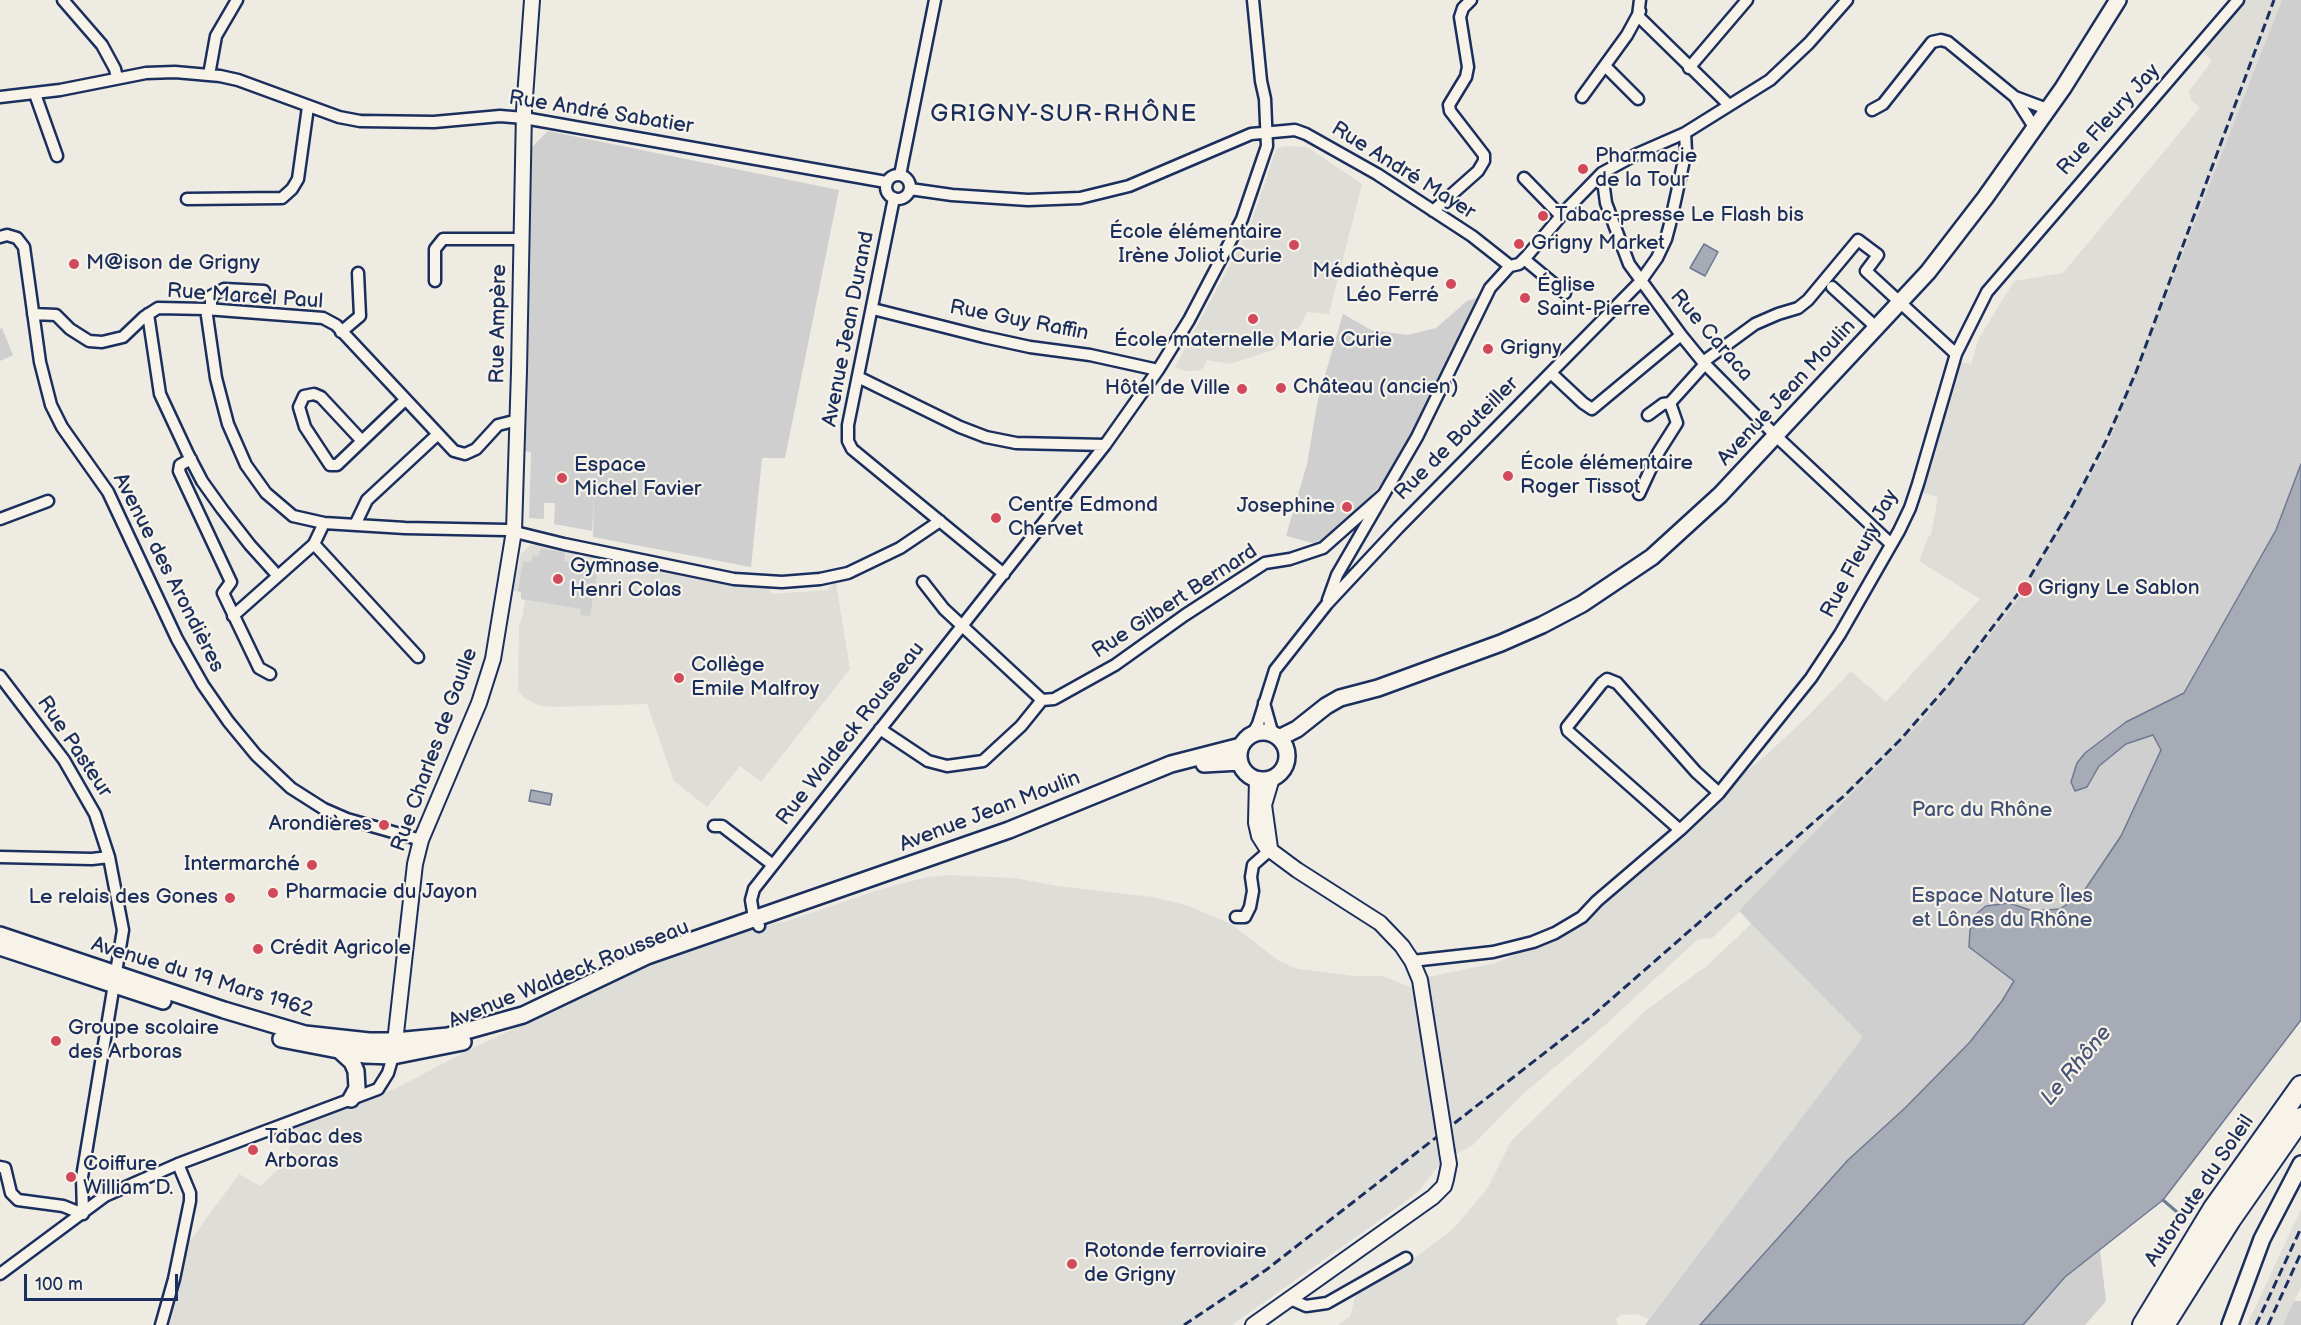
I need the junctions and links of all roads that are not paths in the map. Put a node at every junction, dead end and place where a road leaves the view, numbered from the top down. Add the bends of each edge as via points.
1 (63, 0) edge
2 (237, 0) edge
3 (532, 0) edge
4 (935, 0) edge
5 (1253, 0) edge
6 (1471, 0) edge
7 (1640, 0) edge
8 (1646, 0) edge
9 (1747, 0) edge
10 (1847, 0) edge
11 (2118, 0) edge
12 (2238, 0) edge
13 (1638, 16) junction
14 (1605, 66) junction
15 (1689, 68) junction
16 (209, 75) junction
17 (117, 78) junction
18 (35, 93) junction
19 (1582, 97) dead end
20 (2015, 97) junction
21 (0, 98) edge
22 (1638, 99) dead end
23 (1729, 105) junction
24 (308, 107) junction
25 (2047, 109) junction
26 (1872, 110) dead end
27 (524, 118) junction
28 (2034, 127) junction
29 (1268, 132) junction
30 (1685, 133) junction
31 (57, 156) dead end
32 (1602, 173) junction
33 (900, 175) junction
34 (1524, 177) dead end
35 (886, 182) junction
36 (910, 189) junction
37 (894, 198) junction
38 (187, 199) dead end
39 (1433, 211) junction
40 (1561, 216) junction
41 (0, 237) edge
42 (522, 239) junction
43 (1524, 259) junction
44 (1510, 266) junction
45 (358, 273) dead end
46 (435, 281) dead end
47 (1640, 282) junction
48 (1832, 287) dead end
49 (264, 291) dead end
50 (1565, 292) dead end
51 (1901, 301) junction
52 (873, 309) junction
53 (208, 310) junction
54 (33, 314) junction
55 (148, 314) junction
56 (1877, 328) junction
57 (342, 332) junction
58 (1681, 335) junction
59 (1956, 354) junction
60 (1704, 363) junction
61 (1158, 370) junction
62 (1551, 374) junction
63 (858, 377) junction
64 (405, 400) junction
65 (1670, 403) junction
66 (1648, 415) dead end
67 (518, 420) junction
68 (438, 434) junction
69 (1776, 436) junction
70 (362, 441) junction
71 (1106, 445) junction
72 (191, 459) junction
73 (1384, 494) junction
74 (1639, 494) dead end
75 (48, 501) dead end
76 (0, 519) edge
77 (940, 521) junction
78 (324, 523) junction
79 (355, 525) junction
80 (514, 531) junction
81 (314, 544) junction
82 (1892, 544) junction
83 (1004, 574) junction
84 (278, 576) junction
85 (922, 582) dead end
86 (1327, 604) junction
87 (233, 616) junction
88 (961, 625) junction
89 (418, 657) dead end
90 (270, 674) dead end
91 (0, 676) edge
92 (1378, 688) junction
93 (1042, 700) junction
94 (1264, 703) junction
95 (880, 729) junction
96 (1276, 737) junction
97 (1245, 748) junction
98 (1287, 757) junction
99 (1264, 778) junction
100 (1719, 793) junction
101 (714, 826) dead end
102 (1680, 830) junction
103 (421, 840) junction
104 (1270, 850) junction
105 (0, 857) edge
106 (109, 857) junction
107 (772, 865) junction
108 (1236, 917) dead end
109 (756, 922) junction
110 (0, 935) edge
111 (0, 948) edge
112 (1412, 961) junction
113 (116, 980) junction
114 (395, 1041) junction
115 (340, 1051) junction
116 (393, 1056) junction
117 (2301, 1086) edge
118 (351, 1099) junction
119 (2301, 1118) edge
120 (178, 1164) junction
121 (2301, 1164) edge
122 (0, 1167) edge
123 (83, 1214) junction
124 (1406, 1258) dead end
125 (0, 1274) edge
126 (1290, 1299) junction
127 (161, 1325) edge
128 (1253, 1325) edge
129 (2143, 1325) edge
130 (2164, 1325) edge
131 (2230, 1325) edge

1 - 17 street via 102,45
2 - 16 street via 216,36
3 - 27 street, Rue Ampère
4 - 33 street
5 - 29 street, Rue Waldeck Rousseau
6 - 39 street via 1460,17 1468,68 1449,105 1484,155 1484,161
7 - 13 street
8 - 13 street
9 - 15 street
10 - 23 street via 1770,80
11 - 25 main road, Avenue Jean Moulin
12 - 59 street, Rue Fleury Jay via 1987,292
13 - 14 street
13 - 15 street
14 - 19 street
14 - 22 street
15 - 23 street
16 - 17 street, Rue André Sabatier via 156,73
16 - 24 street, Rue André Sabatier via 238,80
17 - 18 street, Rue André Sabatier
18 - 21 street, Rue André Sabatier
18 - 31 street
20 - 25 street
20 - 26 street via 1941,40 1932,42 1883,104
20 - 28 street
23 - 30 street
24 - 27 street, Rue André Sabatier via 339,117 381,123
24 - 38 street via 298,179 282,198
25 - 28 main road, Avenue Jean Moulin
27 - 35 street, Rue André Sabatier
27 - 42 street, Rue Ampère
28 - 51 main road, Avenue Jean Moulin via 1978,207
29 - 36 street via 1251,134 1129,186 1089,197 1028,200
29 - 39 street, Rue André Mayer via 1295,130 1306,134
29 - 61 street, Rue Waldeck Rousseau via 1267,146 1242,219
30 - 32 street
30 - 47 street, Rue de Bouteiller via 1686,151 1666,239
32 - 40 street
32 - 47 street, Rue Caraca via 1616,234
33 - 35 street
33 - 36 street via 908,180
34 - 40 street
35 - 37 street via 886,192
36 - 37 street via 906,196
37 - 52 street, Avenue Jean Durand
39 - 44 street, Rue André Mayer
40 - 43 street
41 - 54 street, Avenue des Arondières via 17,238 24,247
42 - 46 street via 443,239 435,249
42 - 67 street, Rue Ampère
43 - 44 street
43 - 50 street
44 - 73 street via 1490,288 1418,437
45 - 57 street via 360,316
47 - 58 street, Rue Caraca
47 - 62 street, Rue de Bouteiller
48 - 56 street
49 - 53 street via 224,289 211,296
51 - 56 main road, Avenue Jean Moulin
51 - 59 street
51 - 60 street via 1866,272 1878,255 1857,240 1808,300 1798,308 1755,324
52 - 61 street, Rue Guy Raffin via 1030,347
52 - 63 street, Avenue Jean Durand
53 - 55 street, Rue Marcel Paul via 158,308
53 - 57 street, Rue Marcel Paul via 323,318
53 - 78 street via 216,378 228,424 246,465 266,493 293,516
54 - 55 street, Rue Marcel Paul via 56,315 89,341 102,342 123,337
54 - 103 street, Avenue des Arondières via 40,363 62,427 108,492 177,639 228,721 291,788 348,819
55 - 72 street via 160,394
56 - 69 main road, Avenue Jean Moulin
57 - 64 street, Rue Marcel Paul
58 - 60 street, Rue Caraca
58 - 62 street via 1592,409
59 - 82 street, Rue Fleury Jay via 1910,508
60 - 65 street
60 - 69 street, Rue Caraca
61 - 71 street, Rue Waldeck Rousseau
62 - 86 street, Rue de Bouteiller
63 - 71 street via 986,437 1016,443
63 - 77 street, Avenue Jean Durand via 848,425 849,445
64 - 68 street, Rue Marcel Paul
64 - 70 street
65 - 66 street
65 - 74 street via 1677,423
67 - 68 street, Rue Marcel Paul via 498,425 476,449 465,454 454,451
67 - 80 street, Rue Ampère
68 - 79 street via 367,500
69 - 82 street, Rue Caraca
69 - 92 main road, Avenue Jean Moulin via 1720,495 1652,557 1582,604 1501,643
70 - 70 street via 337,465 330,465 305,427 299,407 304,396 321,397
71 - 83 street, Rue Waldeck Rousseau
72 - 84 street via 222,509
72 - 87 street via 180,465 179,471 231,582 223,594
73 - 86 street via 1337,575
73 - 93 street, Rue Gilbert Bernard via 1323,548 1265,563 1114,665 1054,699
75 - 76 street
77 - 80 street via 900,548 848,573 792,582 734,579
77 - 83 street, Avenue Jean Durand
78 - 79 street
78 - 81 street
79 - 80 street
80 - 103 street, Rue Charles de Gaulle via 493,659 480,703
81 - 84 street
81 - 89 street
82 - 100 street, Rue Fleury Jay via 1811,678
83 - 88 street, Rue Waldeck Rousseau
84 - 87 street
85 - 88 street
86 - 94 street, Rue de Bouteiller via 1275,670
87 - 90 street via 259,668
88 - 93 street
88 - 95 street, Rue Waldeck Rousseau
91 - 106 street, Rue Pasteur via 80,786 95,814
92 - 96 main road, Avenue Jean Moulin via 1341,698 1297,729
92 - 98 main road, Avenue Jean Moulin via 1328,715 1310,729
93 - 95 street via 983,761 946,766 928,761
94 - 96 street
94 - 97 street, Rue de Bouteiller
95 - 107 street, Rue Waldeck Rousseau
96 - 97 main road via 1260,733
96 - 98 main road
97 - 99 main road via 1249,775
97 - 109 main road, Avenue Jean Moulin via 1171,764 1009,830
98 - 99 main road via 1283,770
99 - 104 street via 1257,830
100 - 102 street, Rue Fleury Jay
100 - 102 street via 1617,683 1607,679 1566,727
101 - 107 street via 722,826
102 - 112 street, Rue Fleury Jay via 1582,917 1555,933 1493,952
103 - 114 street, Rue Charles de Gaulle
104 - 108 street via 1253,865 1250,907 1245,917
104 - 112 street via 1380,923
105 - 106 street
106 - 113 street, Rue Pasteur via 123,930
107 - 109 street, Rue Waldeck Rousseau via 754,889 751,900
109 - 114 main road, Avenue Waldeck Rousseau via 647,956 523,1015 448,1036
109 - 116 main road, Avenue Waldeck Rousseau via 631,970 474,1038
110 - 113 main road, Avenue du 19 Mars 1962
111 - 113 main road, Avenue du 19 Mars 1962
112 - 126 street, bridge via 1422,988 1448,1172 1440,1191
113 - 114 main road, Avenue du 19 Mars 1962 via 305,1034
113 - 115 main road, Avenue du 19 Mars 1962 via 275,1037
113 - 123 street, Rue Pasteur via 82,1178
114 - 116 street, Rue Charles de Gaulle
115 - 116 main road, Avenue du 19 Mars 1962
115 - 118 main road via 356,1071 357,1088
116 - 118 street, Rue Charles de Gaulle via 378,1089
117 - 129 highway, Autoroute du Soleil via 2214,1208
118 - 120 street, Rue Charles de Gaulle
119 - 130 highway, Autoroute du Soleil via 2213,1245
120 - 123 street, Rue Charles de Gaulle via 105,1196
120 - 127 street via 190,1201
121 - 131 main road via 2262,1239
122 - 123 street via 5,1168 11,1193 18,1200 63,1206
123 - 125 street, Rue Charles de Gaulle
124 - 126 street via 1327,1303 1306,1306
126 - 128 street

